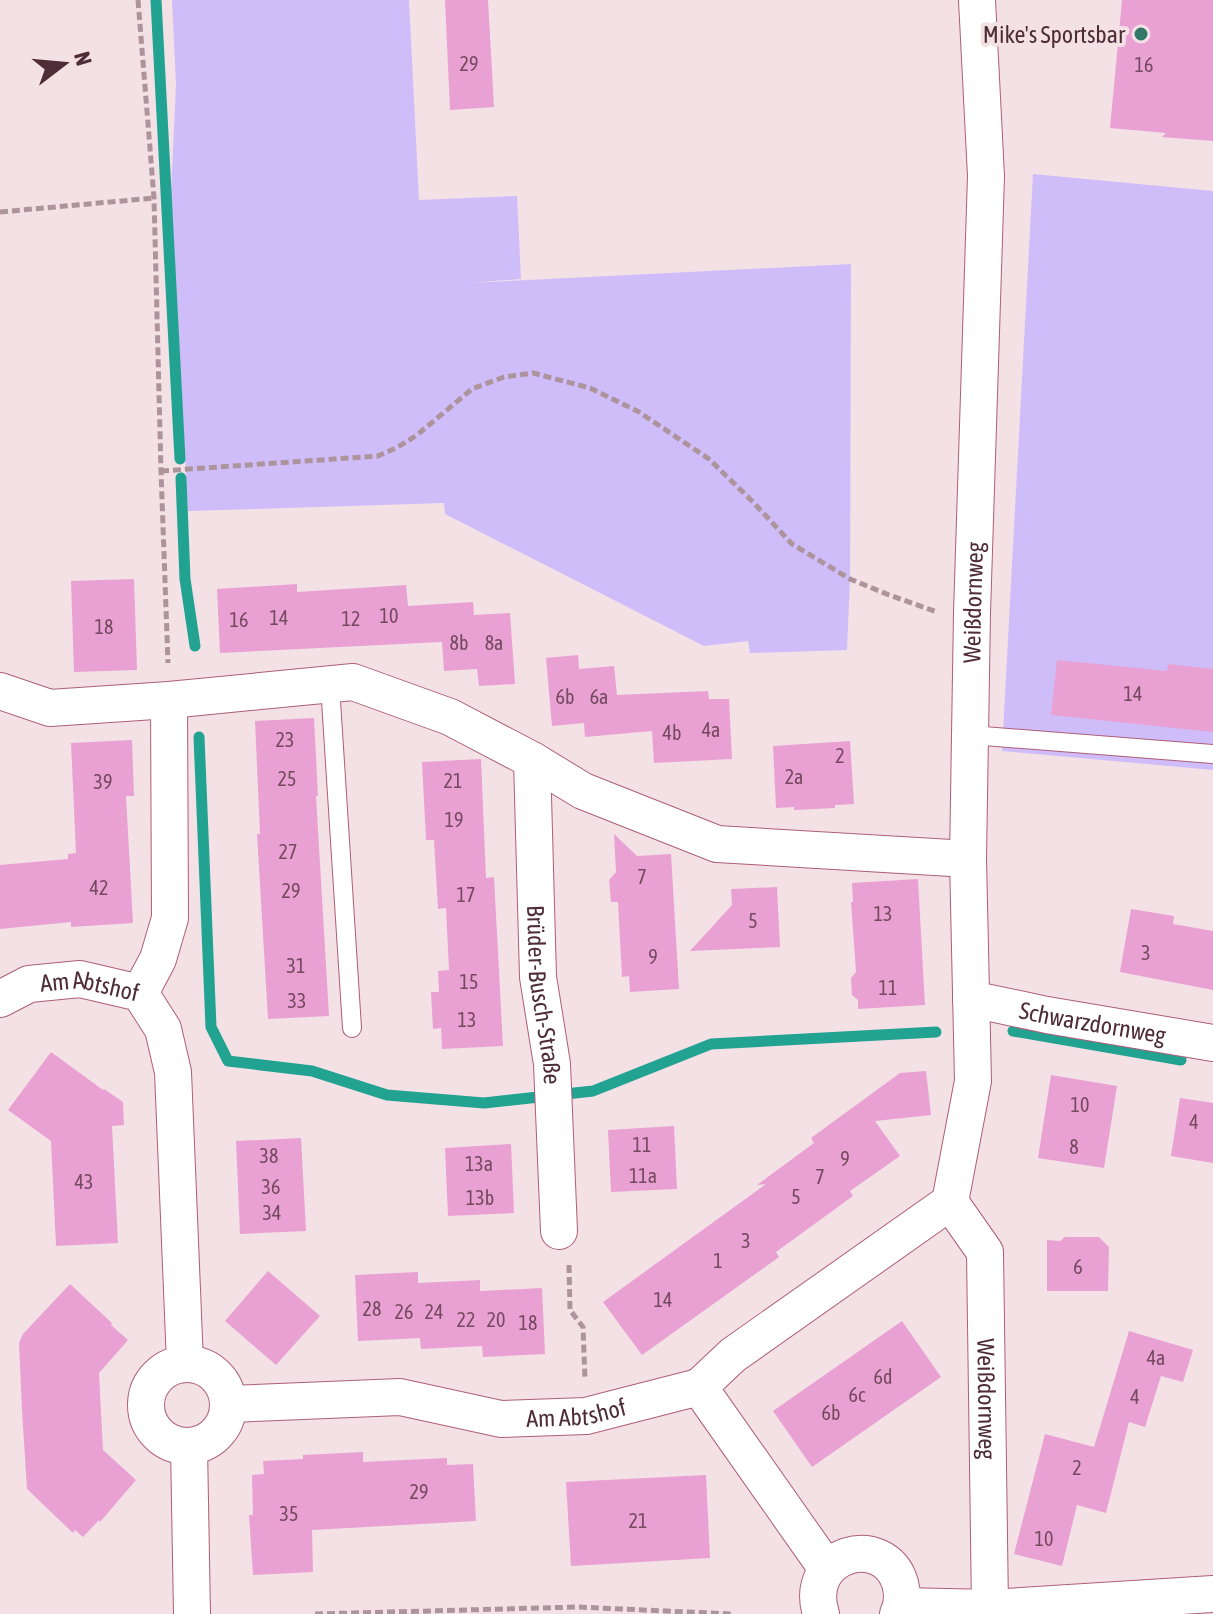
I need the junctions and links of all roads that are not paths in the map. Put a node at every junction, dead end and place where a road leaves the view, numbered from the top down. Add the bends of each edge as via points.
1 (977, 0) edge
2 (330, 685) junction
3 (0, 691) edge
4 (169, 700) junction
5 (971, 735) junction
6 (1213, 754) edge
7 (532, 760) junction
8 (968, 859) junction
9 (140, 993) junction
10 (0, 999) edge
11 (971, 999) junction
12 (352, 1028) dead end
13 (1213, 1043) edge
14 (950, 1202) junction
15 (559, 1231) road end
16 (185, 1363) junction
17 (699, 1387) junction
18 (229, 1404) junction
19 (189, 1446) junction
20 (827, 1569) junction
21 (1213, 1594) edge
22 (900, 1610) edge
23 (975, 1610) edge
24 (192, 1614) edge
25 (821, 1614) edge

1 - 5 street, Weißdornweg via 986,176
2 - 4 street
2 - 7 street via 353,682 450,717
2 - 12 lane
3 - 4 street via 50,708
4 - 9 street via 170,918 158,959
5 - 6 lane
5 - 8 street, Weißdornweg
7 - 8 street via 583,791 717,844
7 - 15 street, Brüder-Busch-Straße via 538,977 552,1064
8 - 11 street, Weißdornweg
9 - 10 street, Am Abtshof via 80,979 29,984
9 - 16 street, Am Abtshof via 163,1029 173,1072
11 - 13 street, Schwarzdornweg
11 - 14 street, Weißdornweg via 973,1081
14 - 17 street via 733,1355
14 - 23 street, Weißdornweg via 985,1252
16 - 18 street via 199,1365 220,1379
16 - 19 street via 162,1372 153,1382 146,1407 165,1440
17 - 18 street, Am Abtshof via 586,1416 501,1419 400,1397
17 - 20 street
18 - 19 street via 213,1438
19 - 24 street
20 - 22 street via 851,1554 878,1558 898,1578
20 - 25 street via 817,1590
21 - 23 street
22 - 23 street

